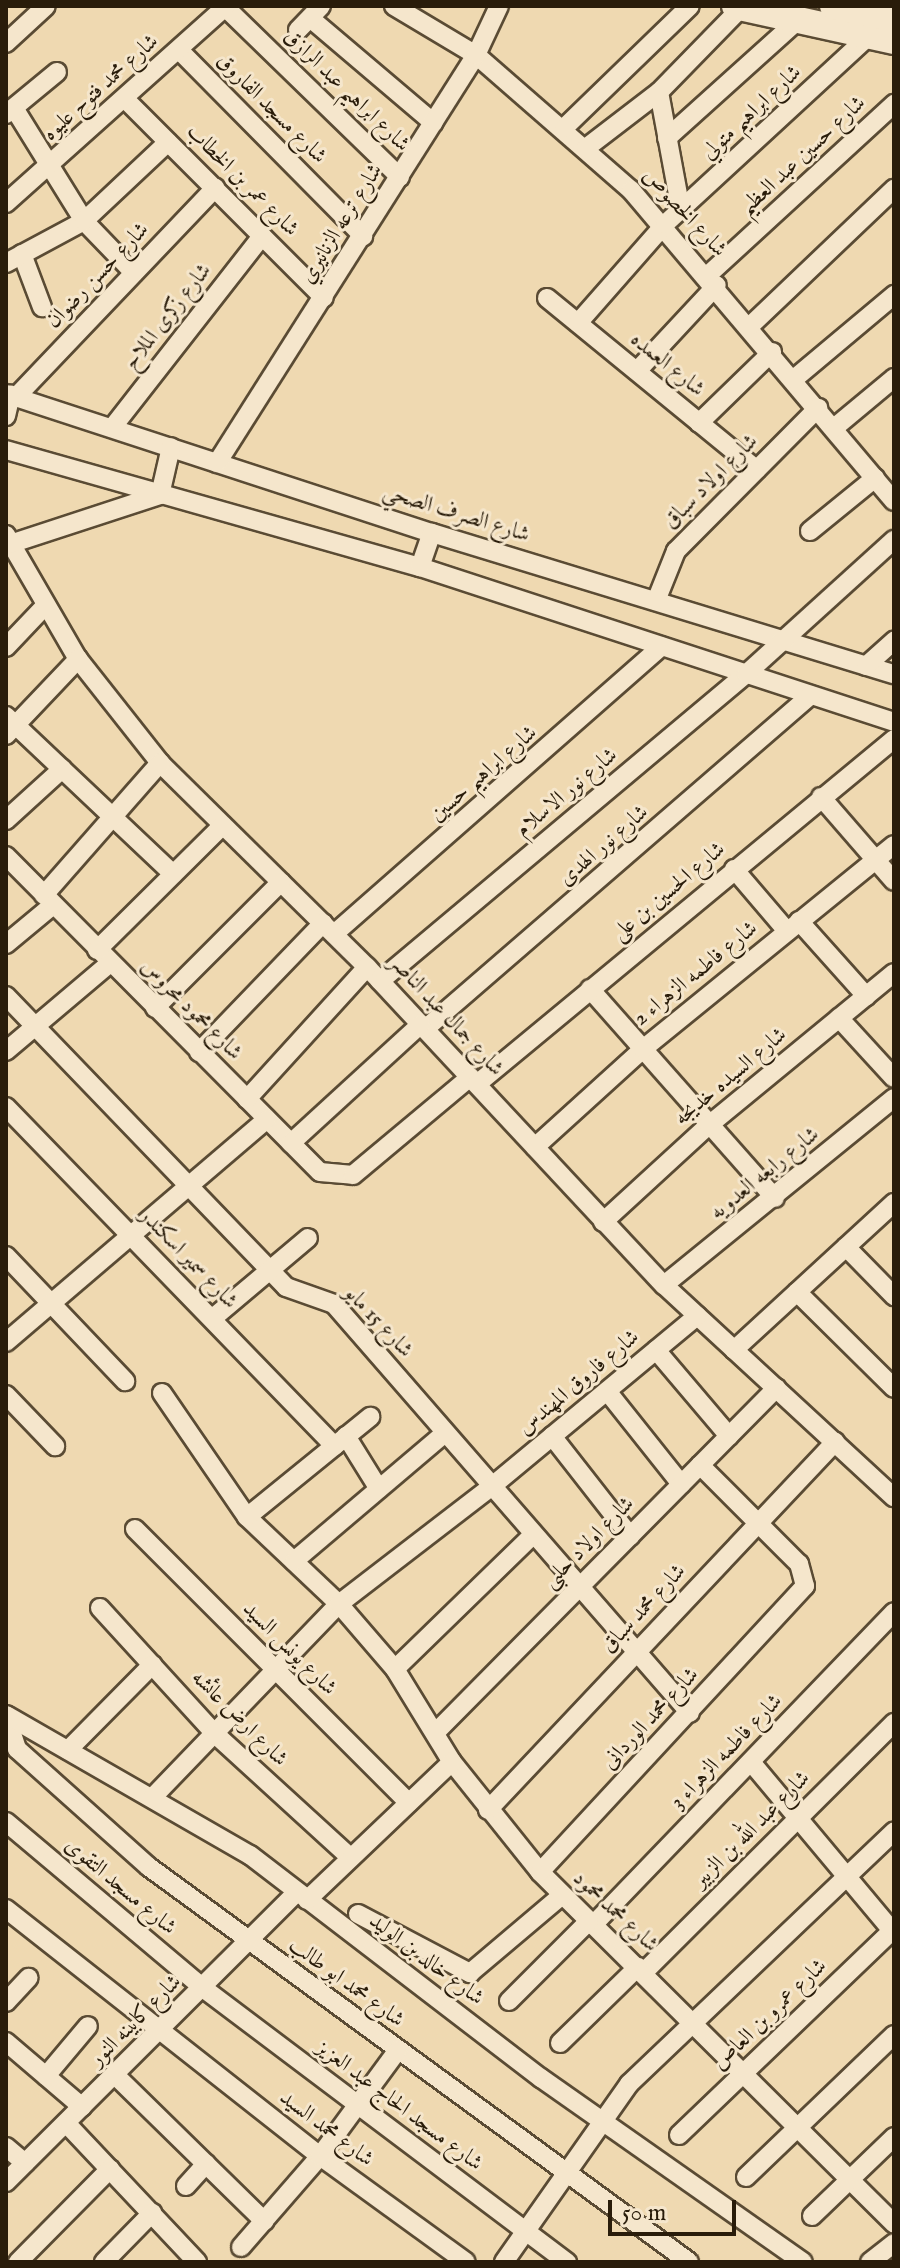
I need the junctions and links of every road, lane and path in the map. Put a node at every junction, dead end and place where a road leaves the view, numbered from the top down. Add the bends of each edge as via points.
1 (46, 6) edge
2 (394, 6) edge
3 (499, 6) edge
4 (690, 6) edge
5 (833, 6) edge
6 (225, 7) edge
7 (738, 7) edge
8 (310, 18) edge
9 (894, 19) edge
10 (798, 20) junction
11 (882, 38) edge
12 (6, 43) edge
13 (179, 50) junction
14 (476, 55) junction
15 (57, 72) dead end
16 (659, 92) junction
17 (125, 99) junction
18 (894, 104) edge
19 (10, 111) edge
20 (434, 123) junction
21 (564, 128) junction
22 (667, 138) junction
23 (168, 142) junction
24 (586, 148) junction
25 (50, 166) junction
26 (400, 177) junction
27 (215, 188) junction
28 (894, 189) edge
29 (6, 203) edge
30 (681, 211) junction
31 (84, 221) junction
32 (665, 224) junction
33 (262, 236) junction
34 (363, 236) junction
35 (14, 259) edge
36 (134, 273) junction
37 (712, 280) junction
38 (894, 295) edge
39 (324, 298) junction
40 (547, 298) dead end
41 (42, 307) dead end
42 (578, 323) junction
43 (750, 326) junction
44 (772, 352) junction
45 (637, 371) junction
46 (894, 378) edge
47 (794, 379) junction
48 (11, 395) edge
49 (818, 408) junction
50 (6, 416) edge
51 (699, 423) junction
52 (112, 428) junction
53 (834, 428) junction
54 (171, 447) junction
55 (6, 450) edge
56 (217, 463) junction
57 (757, 470) junction
58 (875, 478) junction
59 (160, 495) junction
60 (894, 499) edge
61 (810, 531) dead end
62 (432, 533) junction
63 (8, 539) edge
64 (894, 540) edge
65 (420, 567) junction
66 (656, 601) junction
67 (44, 607) junction
68 (784, 640) junction
69 (894, 641) edge
70 (662, 646) junction
71 (6, 647) edge
72 (78, 659) junction
73 (866, 666) junction
74 (746, 674) junction
75 (894, 674) edge
76 (811, 695) junction
77 (894, 722) edge
78 (9, 725) edge
79 (894, 739) edge
80 (160, 763) junction
81 (62, 769) junction
82 (821, 797) junction
83 (110, 814) junction
84 (6, 820) edge
85 (223, 825) junction
86 (894, 845) edge
87 (6, 856) edge
88 (876, 860) junction
89 (734, 869) junction
90 (173, 874) junction
91 (894, 881) edge
92 (281, 882) junction
93 (48, 900) junction
94 (793, 926) junction
95 (328, 928) junction
96 (6, 944) edge
97 (103, 957) junction
98 (894, 973) edge
99 (373, 974) junction
100 (590, 989) junction
101 (6, 996) edge
102 (866, 996) junction
103 (155, 1008) junction
104 (839, 1018) junction
105 (35, 1026) junction
106 (423, 1026) junction
107 (643, 1049) junction
108 (6, 1051) edge
109 (199, 1052) junction
110 (894, 1078) edge
111 (474, 1080) junction
112 (894, 1098) edge
113 (247, 1099) junction
114 (6, 1107) edge
115 (267, 1119) junction
116 (709, 1125) junction
117 (291, 1143) junction
118 (535, 1147) junction
119 (353, 1175) joint
120 (190, 1188) junction
121 (775, 1198) junction
122 (894, 1203) edge
123 (603, 1222) junction
124 (132, 1236) junction
125 (308, 1238) dead end
126 (846, 1247) junction
127 (6, 1256) edge
128 (269, 1270) junction
129 (664, 1285) junction
130 (797, 1292) junction
131 (894, 1296) edge
132 (49, 1302) junction
133 (697, 1316) junction
134 (213, 1318) junction
135 (6, 1342) edge
136 (656, 1350) junction
137 (734, 1350) junction
138 (125, 1381) dead end
139 (776, 1388) junction
140 (894, 1388) edge
141 (607, 1391) junction
142 (162, 1393) dead end
143 (6, 1395) edge
144 (370, 1417) dead end
145 (445, 1433) junction
146 (552, 1436) junction
147 (729, 1436) junction
148 (340, 1441) junction
149 (835, 1442) junction
150 (55, 1446) dead end
151 (700, 1465) junction
152 (681, 1484) junction
153 (491, 1487) junction
154 (379, 1489) junction
155 (894, 1497) edge
156 (247, 1517) junction
157 (758, 1523) junction
158 (135, 1529) dead end
159 (533, 1535) junction
160 (630, 1536) junction
161 (294, 1561) junction
162 (579, 1587) junction
163 (339, 1604) junction
164 (100, 1608) dead end
165 (894, 1612) edge
166 (637, 1652) junction
167 (152, 1665) junction
168 (395, 1669) junction
169 (276, 1670) junction
170 (690, 1713) junction
171 (7, 1715) edge
172 (894, 1723) edge
173 (436, 1732) junction
174 (214, 1733) junction
175 (68, 1750) junction
176 (452, 1762) junction
177 (751, 1762) junction
178 (152, 1798) junction
179 (409, 1803) junction
180 (488, 1810) junction
181 (799, 1817) junction
182 (6, 1822) edge
183 (894, 1832) edge
184 (351, 1858) junction
185 (540, 1872) junction
186 (848, 1877) junction
187 (302, 1896) junction
188 (561, 1896) junction
189 (6, 1909) edge
190 (358, 1914) dead end
191 (591, 1923) junction
192 (893, 1931) edge
193 (248, 1942) junction
194 (641, 1970) junction
195 (28, 1978) dead end
196 (203, 1988) junction
197 (509, 2001) dead end
198 (6, 2002) edge
199 (694, 2021) junction
200 (88, 2026) dead end
201 (159, 2032) junction
202 (894, 2035) edge
203 (6, 2042) edge
204 (560, 2043) dead end
205 (398, 2050) junction
206 (744, 2073) junction
207 (115, 2075) junction
208 (46, 2076) junction
209 (359, 2106) junction
210 (82, 2107) junction
211 (601, 2120) junction
212 (66, 2123) junction
213 (795, 2127) junction
214 (679, 2135) dead end
215 (894, 2137) edge
216 (6, 2147) edge
217 (320, 2156) junction
218 (25, 2163) junction
219 (206, 2164) junction
220 (110, 2169) junction
221 (566, 2171) junction
222 (746, 2177) dead end
223 (850, 2180) junction
224 (6, 2182) edge
225 (186, 2186) dead end
226 (152, 2213) junction
227 (812, 2216) dead end
228 (264, 2221) junction
229 (894, 2224) edge
230 (525, 2231) junction
231 (894, 2243) edge
232 (241, 2247) dead end
233 (18, 2262) edge
234 (104, 2262) edge
235 (197, 2262) edge
236 (466, 2262) edge
237 (504, 2262) edge
238 (567, 2262) edge
239 (689, 2262) edge
240 (803, 2262) edge
241 (870, 2262) edge

1 - 12 street
2 - 14 street, شارع الخصوص
3 - 14 street, شارع ترعه الزنانيري
4 - 21 street
5 - 9 main road
6 - 13 street, شارع محمد فتوح عليوه
6 - 26 street, شارع ابراهيم عبد الرازق
7 - 10 main road
7 - 16 street
8 - 20 street
10 - 11 main road
10 - 22 street
11 - 30 street, شارع ابراهيم متولي
13 - 17 street, شارع محمد فتوح عليوه
13 - 34 street, شارع مسجد الفاروق
14 - 20 street, شارع ترعه الزنانيري
14 - 21 street, شارع الخصوص
15 - 19 street
16 - 22 street
16 - 24 street
17 - 23 street, شارع عمر بن الخطاب
17 - 25 street, شارع محمد فتوح عليوه
18 - 37 street, شارع حسين عبد العظيم
19 - 25 street
20 - 26 street, شارع ترعه الزنانيري
21 - 24 street, شارع الخصوص
22 - 30 street
23 - 27 street, شارع عمر بن الخطاب
23 - 31 street
24 - 32 street, شارع الخصوص
25 - 29 street, شارع محمد فتوح عليوه
25 - 31 street
26 - 34 street, شارع ترعه الزنانيري
27 - 33 street, شارع عمر بن الخطاب
27 - 36 street, شارع حسن رضوان
28 - 43 street
30 - 32 street, شارع ابراهيم متولي
31 - 35 street
31 - 36 street
32 - 37 street, شارع الخصوص
32 - 42 street, شارع ابراهيم متولي
33 - 39 street, شارع عمر بن الخطاب
33 - 52 street, شارع زكرى الملاح
34 - 39 street, شارع ترعه الزنانيري
35 - 41 street
36 - 48 street, شارع حسن رضوان
37 - 43 street, شارع الخصوص
37 - 45 street, شارع حسين عبد العظيم
38 - 47 street
39 - 56 street, شارع ترعه الزنانيري
40 - 42 street, شارع العمده
42 - 45 street, شارع العمده
43 - 44 street, شارع الخصوص
44 - 47 street, شارع الخصوص
44 - 51 street
45 - 51 street, شارع العمده
46 - 53 street
47 - 49 street, شارع الخصوص
48 - 50 street
48 - 52 street, شارع الصرف الصحي
49 - 53 street, شارع الخصوص
49 - 57 street, شارع اولاد سباق
51 - 57 street, شارع العمده
52 - 54 street, شارع الصرف الصحي
53 - 58 street, شارع الخصوص
54 - 56 street, شارع الصرف الصحي
54 - 59 street
55 - 59 street
56 - 62 street, شارع الصرف الصحي
57 - 66 street, شارع اولاد سباق via 671,557
58 - 60 street, شارع الخصوص
58 - 61 street
59 - 63 street
59 - 65 street
62 - 65 street
62 - 66 street, شارع الصرف الصحي
63 - 67 street, شارع جمال عبد الناصر
64 - 68 street, شارع نور الاسلام
65 - 70 street
66 - 68 street, شارع الصرف الصحي
67 - 71 street
67 - 72 street, شارع جمال عبد الناصر
68 - 73 street, شارع الصرف الصحي
68 - 74 street, شارع نور الاسلام
69 - 73 street
70 - 74 street
70 - 95 street, شارع ابراهيم حسين via 529,768
72 - 78 street
72 - 80 street, شارع جمال عبد الناصر
73 - 75 street, شارع الصرف الصحي
74 - 76 street
74 - 99 street, شارع نور الاسلام
76 - 77 street
76 - 106 street, شارع نور الهدى
78 - 81 street
79 - 82 street, شارع الحسين بن على
80 - 83 street
80 - 85 street, شارع جمال عبد الناصر
81 - 83 street
81 - 84 street
82 - 88 street
82 - 89 street, شارع الحسين بن على
83 - 90 street
83 - 93 street
85 - 90 street
85 - 92 street, شارع جمال عبد الناصر
86 - 88 street, شارع فاطمه الزهراء 2
87 - 93 street, شارع محمود محروس
88 - 91 street
88 - 94 street, شارع فاطمه الزهراء 2
89 - 94 street
89 - 100 street, شارع الحسين بن على
90 - 97 street
92 - 95 street, شارع جمال عبد الناصر
92 - 103 street
93 - 96 street
93 - 97 street, شارع محمود محروس
94 - 102 street
94 - 107 street, شارع فاطمه الزهراء 2
95 - 99 street, شارع جمال عبد الناصر
95 - 109 street, شارع ابراهيم حسين
97 - 103 street, شارع محمود محروس
97 - 105 street
98 - 102 street, شارع السيده خديجه
99 - 106 street, شارع جمال عبد الناصر
99 - 113 street, شارع نور الاسلام
100 - 107 street
100 - 111 street, شارع الحسين بن على
101 - 105 street, شارع 15 مايو
102 - 104 street, شارع السيده خديجه
103 - 109 street, شارع محمود محروس
104 - 110 street
104 - 116 street, شارع السيده خديجه
105 - 108 street
105 - 120 street, شارع 15 مايو
106 - 111 street, شارع جمال عبد الناصر
106 - 117 street, شارع نور الهدى
107 - 116 street
107 - 118 street, شارع فاطمه الزهراء 2
109 - 113 street, شارع محمود محروس
111 - 118 street, شارع جمال عبد الناصر
111 - 119 street, شارع الحسين بن على
112 - 121 street, شارع رابعه العدويه
113 - 115 street, شارع محمود محروس
114 - 124 street, شارع سمير اسكندر
115 - 117 street, شارع محمود محروس
115 - 120 street
116 - 121 street
116 - 123 street, شارع السيده خديجه
117 - 119 street, شارع محمود محروس via 320,1172
118 - 123 street, شارع جمال عبد الناصر
120 - 124 street
120 - 128 street, شارع 15 مايو
121 - 129 street, شارع رابعه العدويه
122 - 126 street
123 - 129 street, شارع جمال عبد الناصر
124 - 132 street
124 - 134 street, شارع سمير اسكندر
125 - 128 street
126 - 130 street
126 - 131 street
127 - 132 street
128 - 134 street
128 - 145 street, شارع 15 مايو via 293,1292 334,1304
129 - 133 street, شارع جمال عبد الناصر
130 - 137 street
130 - 140 street
132 - 135 street
132 - 138 street
133 - 136 street, شارع فاروق المهندس
133 - 137 street, شارع جمال عبد الناصر
134 - 148 street, شارع سمير اسكندر
136 - 141 street, شارع فاروق المهندس
136 - 147 street
137 - 139 street, شارع جمال عبد الناصر
139 - 147 street, شارع اولاد حلبى
139 - 149 street, شارع جمال عبد الناصر
141 - 146 street, شارع فاروق المهندس
141 - 152 street
142 - 156 street, شارع محمد محمود
143 - 150 street
144 - 148 street
145 - 153 street, شارع 15 مايو
145 - 154 street
146 - 153 street, شارع فاروق المهندس
146 - 160 street
147 - 151 street, شارع اولاد حلبى
148 - 154 street, شارع سمير اسكندر
148 - 156 street
149 - 155 street, شارع جمال عبد الناصر
149 - 157 street, شارع محمد سباق
151 - 152 street, شارع اولاد حلبى
151 - 157 street
152 - 160 street, شارع اولاد حلبى
153 - 159 street, شارع 15 مايو
153 - 163 street, شارع فاروق المهندس
154 - 161 street
156 - 161 street, شارع محمد محمود
157 - 166 street, شارع محمد سباق
157 - 170 street, شارع محمد الوردانى via 806,1575 797,1598
158 - 169 street, شارع يونس السيد
159 - 162 street, شارع 15 مايو
159 - 168 street
160 - 162 street, شارع اولاد حلبى
161 - 163 street, شارع محمد محمود
162 - 166 street, شارع 15 مايو
162 - 173 street, شارع اولاد حلبى
163 - 168 street, شارع محمد محمود
163 - 169 street, شارع فاروق المهندس
164 - 167 street, شارع ارض عائشه
165 - 177 street, شارع فاطمه الزهراء 3
166 - 170 street, شارع 15 مايو
166 - 180 street, شارع محمد سباق
167 - 174 street, شارع ارض عائشه
167 - 175 street
168 - 173 street, شارع محمد محمود
169 - 174 street, شارع فاروق المهندس
169 - 179 street, شارع يونس السيد
170 - 185 street, شارع محمد الوردانى
171 - 175 street, شارع خالد بن الوليد
171 - 193 street, شارع محمد ابو طالب via 17,1749 149,1867
172 - 181 street, شارع عبد الله بن الزبير
173 - 176 street, شارع محمد محمود
174 - 178 street, شارع فاروق المهندس
174 - 184 street, شارع ارض عائشه
175 - 178 street, شارع خالد بن الوليد
176 - 179 street, شارع كابينه النور
176 - 180 street, شارع محمد محمود
177 - 181 street
177 - 191 street, شارع فاطمه الزهراء 3
178 - 187 street, شارع خالد بن الوليد via 250,1855
179 - 184 street, شارع كابينه النور
180 - 185 street, شارع محمد محمود
181 - 186 street
181 - 194 street, شارع عبد الله بن الزبير
182 - 196 street, شارع مسجد التقوى
183 - 186 street
184 - 187 street, شارع كابينه النور
185 - 188 street, شارع محمد محمود
186 - 192 street
186 - 199 street
187 - 193 street, شارع كابينه النور
187 - 211 street, شارع خالد بن الوليد
188 - 190 street, شارع خالد بن الوليد via 470,1973
188 - 191 street, شارع محمد محمود
189 - 201 street, شارع محمد السيد
191 - 194 street, شارع محمد محمود
191 - 197 street, شارع فاطمه الزهراء 3
192 - 206 street, شارع عمرو بن العاص
193 - 196 street, شارع كابينه النور
193 - 205 street, شارع محمد ابو طالب
194 - 199 street, شارع محمد محمود
194 - 204 street, شارع عبد الله بن الزبير
195 - 198 street
196 - 201 street, شارع كابينه النور
196 - 209 street, شارع مسجد الحاج عبد العزيز
199 - 206 street, شارع محمد محمود
199 - 211 street
200 - 208 street
201 - 207 street, شارع كابينه النور
201 - 217 street, شارع محمد السيد
202 - 213 street
203 - 208 street
205 - 209 street
205 - 221 street, شارع محمد ابو طالب
206 - 213 street, شارع محمد محمود
206 - 214 street, شارع عمرو بن العاص
207 - 210 street, شارع كابينه النور
207 - 219 street
208 - 210 street
209 - 217 street
209 - 230 street, شارع مسجد الحاج عبد العزيز
210 - 212 street, شارع كابينه النور
211 - 221 street
211 - 240 street, شارع خالد بن الوليد
212 - 218 street, شارع كابينه النور
212 - 220 street
213 - 222 street
213 - 223 street, شارع محمد محمود
215 - 223 street
216 - 218 street
217 - 228 street
217 - 236 street, شارع محمد السيد
218 - 224 street, شارع كابينه النور
219 - 225 street
219 - 228 street
220 - 226 street
220 - 233 street
221 - 230 street
221 - 239 street, شارع محمد ابو طالب
223 - 227 street
223 - 229 street, شارع محمد محمود
226 - 234 street
226 - 235 street
228 - 232 street
230 - 237 street
230 - 238 street, شارع مسجد الحاج عبد العزيز
231 - 241 street

